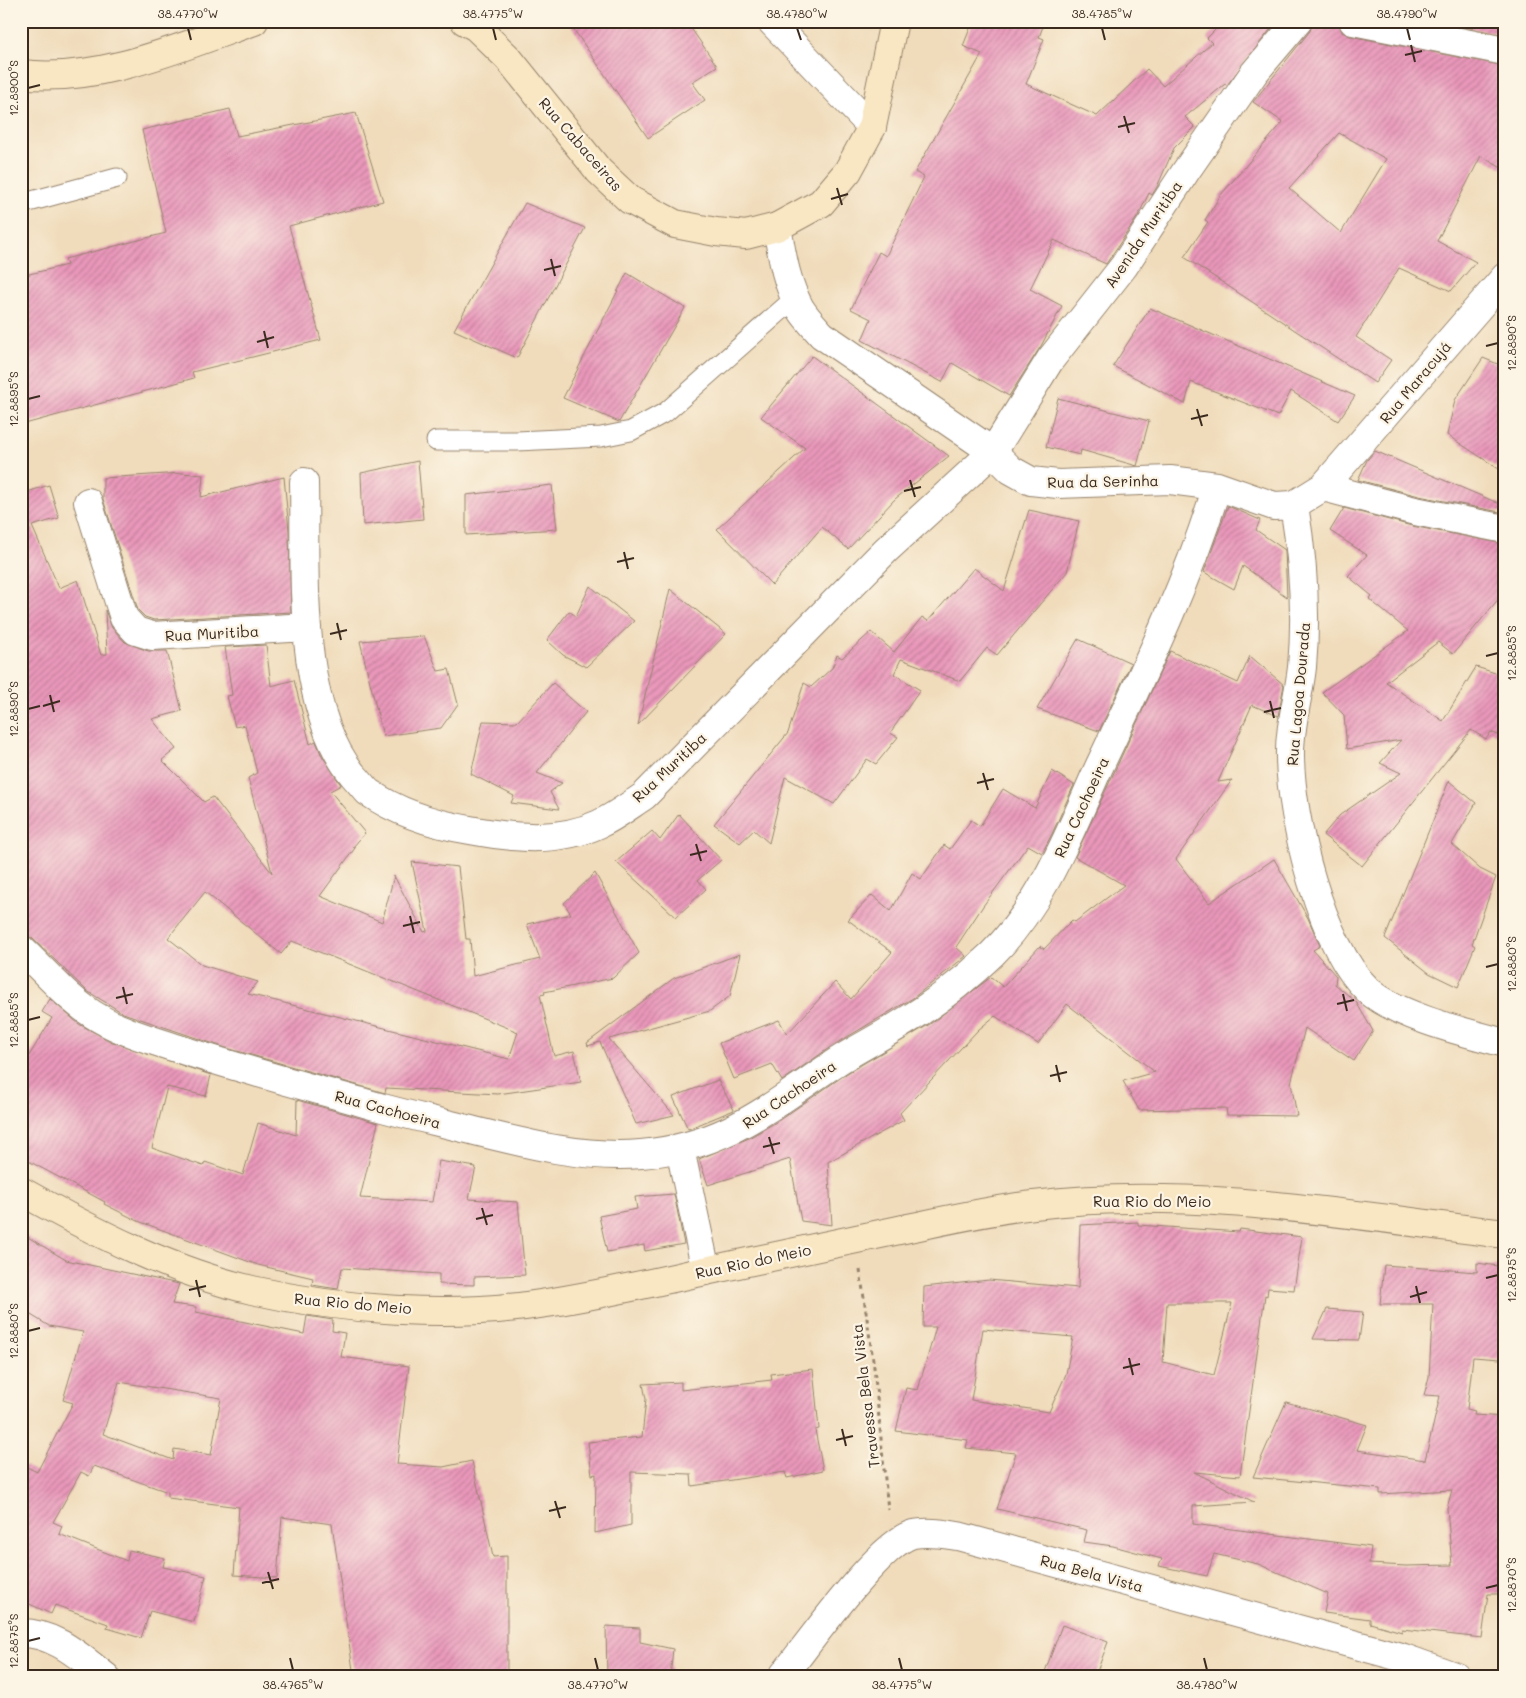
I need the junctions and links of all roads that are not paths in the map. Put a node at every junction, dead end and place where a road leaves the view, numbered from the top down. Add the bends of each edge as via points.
1 (254, 21) edge
2 (465, 21) edge
3 (771, 21) edge
4 (894, 21) edge
5 (1298, 21) edge
6 (1353, 21) edge
7 (1505, 51) edge
8 (21, 74) edge
9 (872, 127) junction
10 (117, 178) dead end
11 (21, 204) edge
12 (777, 228) junction
13 (1505, 277) edge
14 (796, 298) junction
15 (436, 440) dead end
16 (993, 452) junction
17 (304, 482) dead end
18 (1217, 486) junction
19 (1323, 487) junction
20 (88, 502) dead end
21 (1294, 505) junction
22 (1505, 529) edge
23 (307, 627) junction
24 (21, 949) edge
25 (1505, 1043) edge
26 (680, 1149) junction
27 (21, 1191) edge
28 (1505, 1234) edge
29 (706, 1271) junction
30 (21, 1634) edge
31 (106, 1677) edge
32 (782, 1677) edge
33 (1457, 1677) edge

1 - 8 main road via 170,51 88,73
2 - 12 main road, Rua Cabaceiras via 476,27 508,58 599,171 630,200 675,224 716,232 746,235
3 - 9 street
4 - 9 main road, Rua Cabaceiras
5 - 16 street, Avenida Muritiba via 1254,73 1124,266 1050,360
6 - 7 street
9 - 12 main road, Rua Cabaceiras via 848,171 821,204
10 - 11 lane
12 - 14 street, Rua da Serinha via 786,276
13 - 19 street, Rua Maracujá
14 - 15 lane via 666,412 631,431 601,437 517,441
14 - 16 street, Rua da Serinha via 822,336
16 - 18 street, Rua da Serinha via 1011,470 1030,480 1058,484 1170,480
16 - 23 street, Rua Muritiba via 886,550 644,796 599,824 552,837 507,837 454,827 402,812 367,791 342,761 326,725 315,688
17 - 23 street, Rua Muritiba
18 - 21 street, Rua da Serinha via 1274,506
18 - 26 street, Rua Cachoeira via 1199,544 1055,862 1028,909 994,952 950,991 841,1059 777,1105 734,1130
19 - 21 street
19 - 22 street via 1415,511
20 - 23 street, Rua Muritiba via 124,618 136,631 152,636
21 - 25 street, Rua Lagoa Dourada via 1303,562 1305,620 1290,755 1292,787 1313,883 1327,924 1345,961 1368,990 1400,1010
24 - 26 street, Rua Cachoeira via 68,996 98,1018 214,1061 377,1107 535,1146 637,1155
26 - 29 street
27 - 29 main road, Rua Rio do Meio via 83,1226 162,1262 249,1290 320,1303 397,1309 481,1310 538,1305
28 - 29 main road, Rua Rio do Meio via 1240,1202 1095,1200 1032,1205
30 - 31 street via 33,1634 57,1642
32 - 33 street, Rua Bela Vista via 886,1550 912,1534 935,1532 1404,1658

